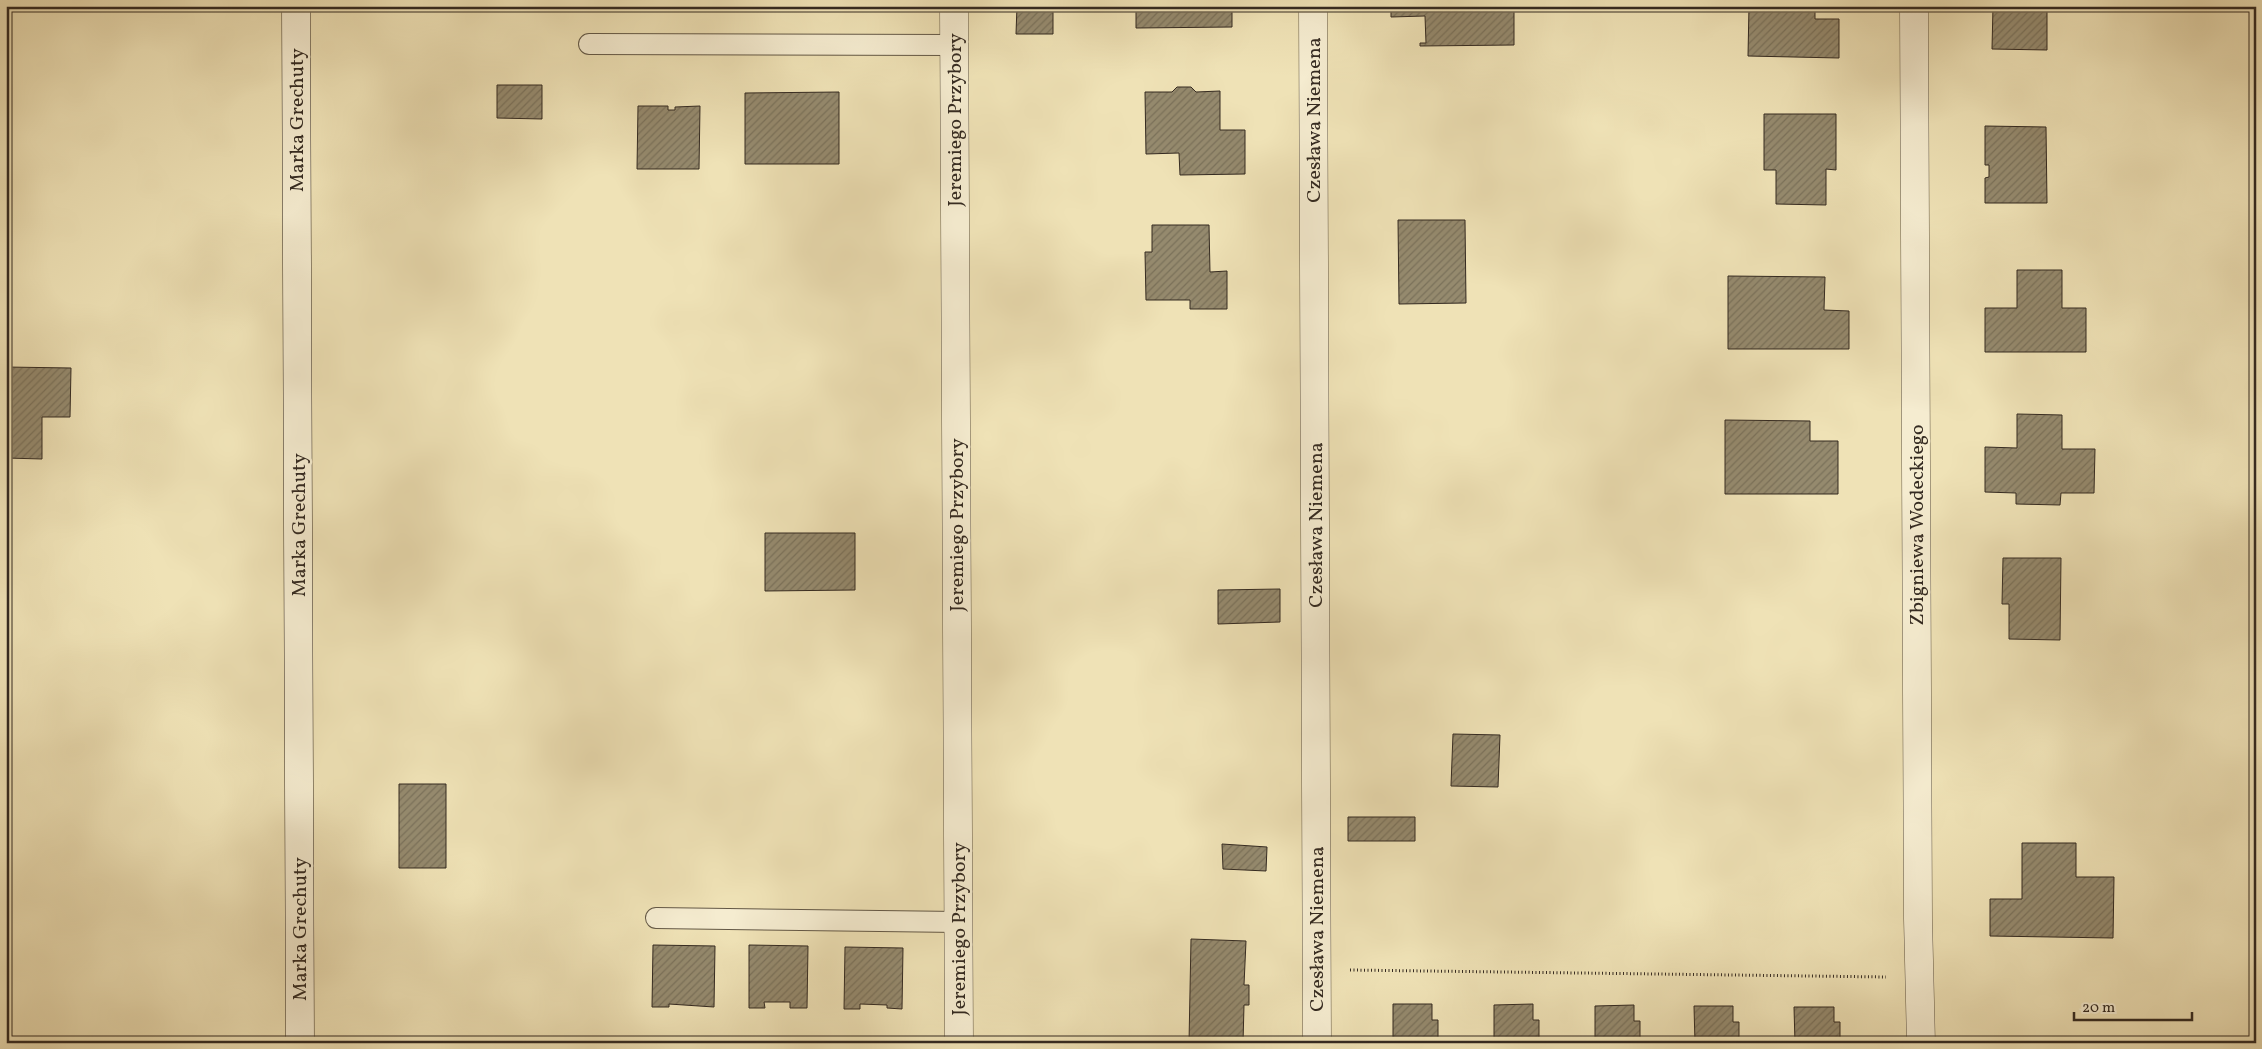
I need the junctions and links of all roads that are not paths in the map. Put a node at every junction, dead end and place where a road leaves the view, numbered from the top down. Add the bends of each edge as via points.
1 (296, 6) edge
2 (954, 6) edge
3 (1313, 6) edge
4 (1914, 6) edge
5 (589, 44) dead end
6 (954, 45) junction
7 (656, 918) dead end
8 (958, 922) junction
9 (300, 1043) edge
10 (959, 1043) edge
11 (1316, 1043) edge
12 (1921, 1043) edge

1 - 9 street, Marka Grechuty
2 - 6 street, Jeremiego Przybory
3 - 11 street, Czesława Niemena
4 - 12 street, Zbigniewa Wodeckiego
5 - 6 lane
6 - 8 street, Jeremiego Przybory
7 - 8 lane
8 - 10 street, Jeremiego Przybory

